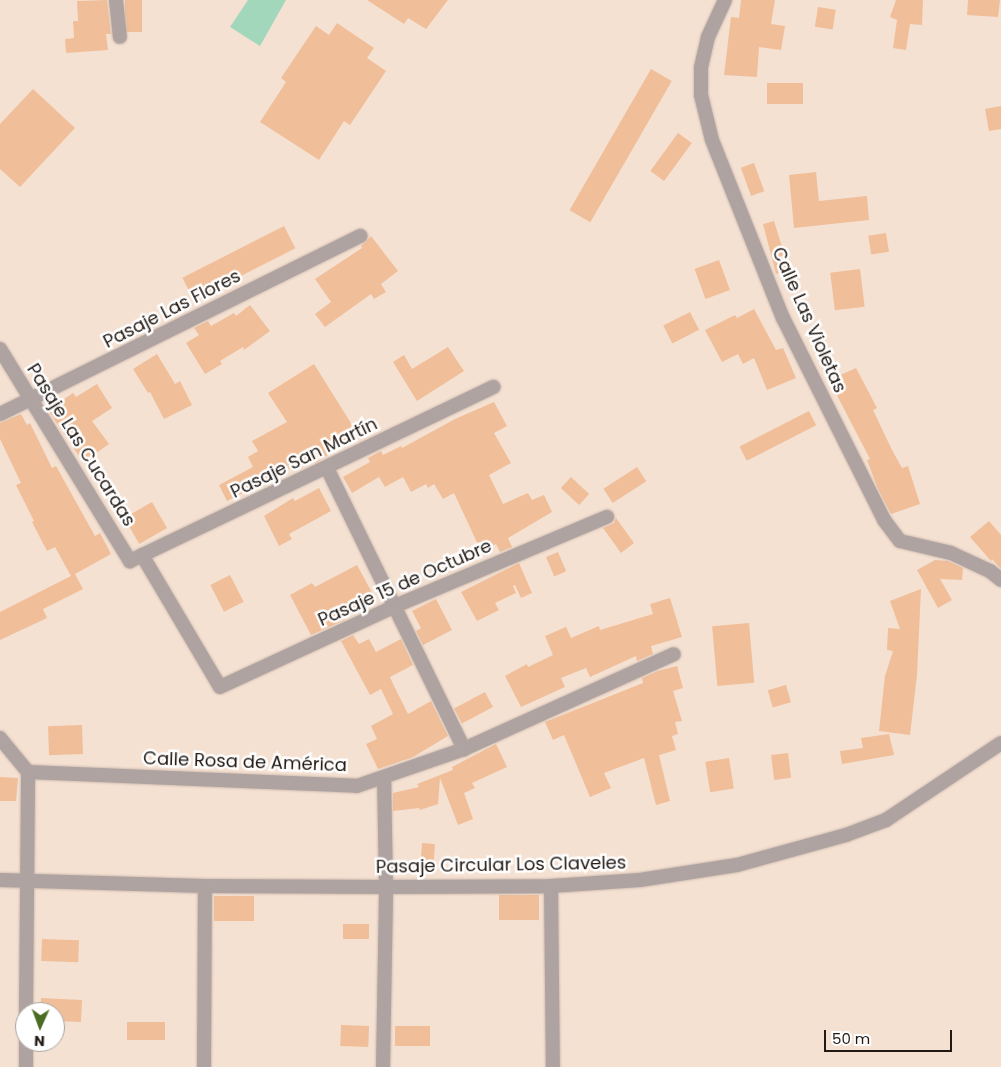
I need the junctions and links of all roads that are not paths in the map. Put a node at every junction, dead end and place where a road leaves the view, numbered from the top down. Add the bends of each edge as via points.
1 (116, 0) edge
2 (725, 0) edge
3 (120, 37) dead end
4 (360, 236) dead end
5 (0, 349) edge
6 (493, 387) dead end
7 (30, 400) junction
8 (0, 414) edge
9 (327, 468) junction
10 (607, 517) dead end
11 (136, 558) junction
12 (1001, 580) edge
13 (395, 606) junction
14 (674, 654) dead end
15 (220, 688) joint
16 (0, 738) edge
17 (1001, 743) edge
18 (464, 749) junction
19 (28, 772) junction
20 (384, 777) junction
21 (0, 880) edge
22 (26, 880) junction
23 (205, 886) junction
24 (552, 886) junction
25 (386, 887) junction
26 (26, 1002) edge
27 (26, 1052) edge
28 (26, 1067) edge
29 (204, 1067) edge
30 (383, 1067) edge
31 (552, 1067) edge

1 - 3 street
2 - 12 street, Calle Las Violetas via 708,37 701,68 701,95 712,140 783,318 884,520 900,541 951,553 990,571
4 - 7 street, Pasaje Las Flores
5 - 7 street, Pasaje Las Cucardas
6 - 9 street, Pasaje San Martín
7 - 8 street, Pasaje Las Flores
7 - 11 street, Pasaje Las Cucardas
9 - 11 street, Pasaje San Martín
9 - 13 street
10 - 13 street, Pasaje 15 de Octubre
11 - 15 street, Pasaje Las Cucardas
13 - 15 street, Pasaje 15 de Octubre
13 - 18 street
14 - 18 street, Calle Rosa de América
16 - 19 street
17 - 24 street, Pasaje Circular Los Claveles via 886,820 846,835 737,865 640,880
18 - 20 street, Calle Rosa de América
19 - 20 street, Calle Rosa de América via 357,786
19 - 22 street
20 - 25 street
21 - 22 street, Pasaje Circular Los Claveles
22 - 23 street, Pasaje Circular Los Claveles
22 - 26 street
23 - 25 street, Pasaje Circular Los Claveles
23 - 29 street
24 - 25 street, Pasaje Circular Los Claveles
24 - 31 street
25 - 30 street
27 - 28 street

